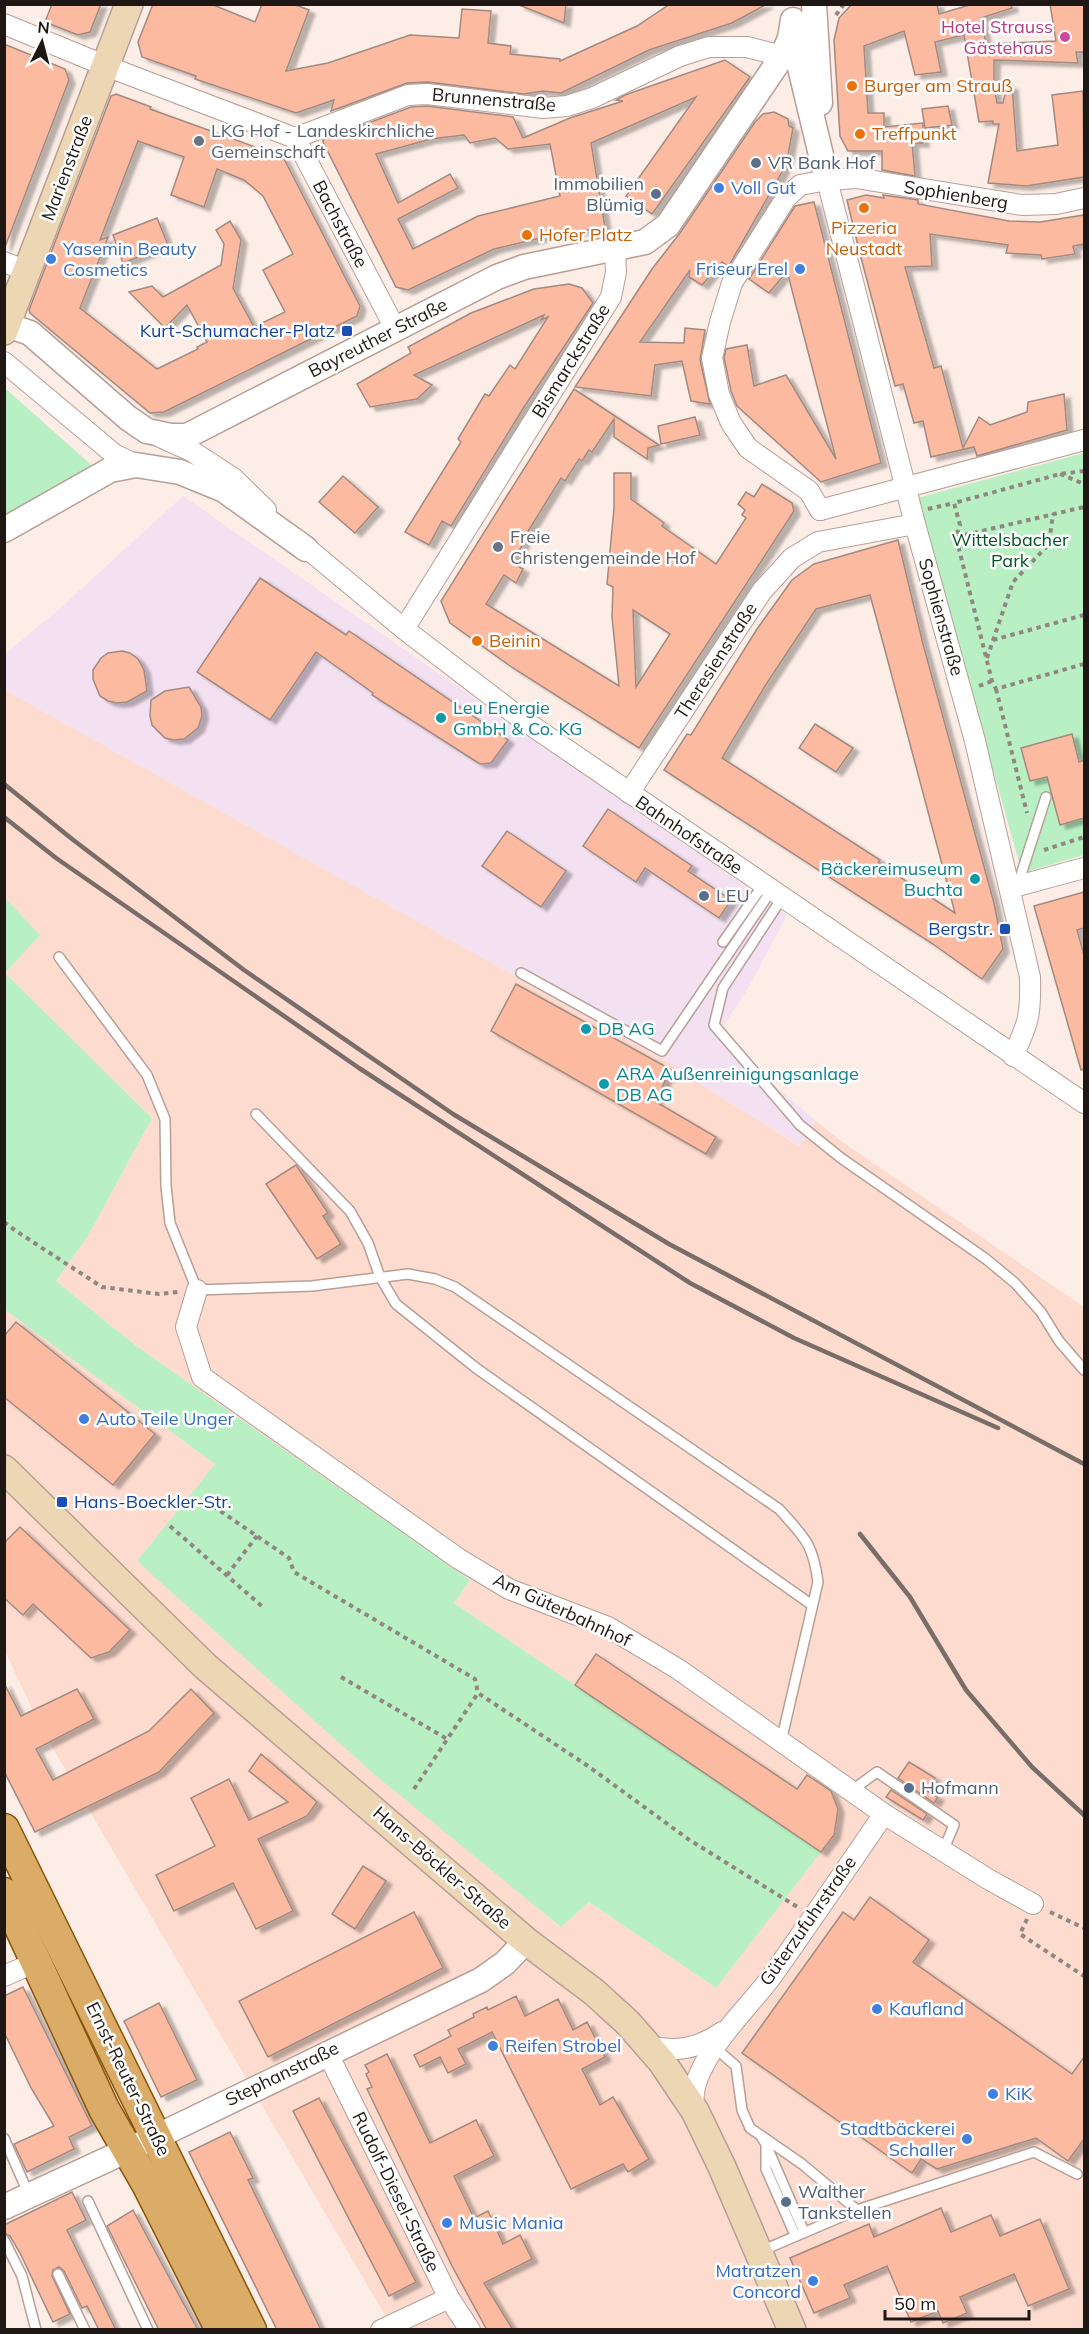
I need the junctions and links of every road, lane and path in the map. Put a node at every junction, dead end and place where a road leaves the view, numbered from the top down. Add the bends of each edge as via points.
1 (129, 4) edge
2 (808, 11) edge
3 (4, 24) edge
4 (790, 57) junction
5 (106, 66) junction
6 (819, 82) junction
7 (296, 138) junction
8 (827, 180) junction
9 (1084, 198) edge
10 (615, 249) junction
11 (16, 266) edge
12 (6, 328) edge
13 (396, 330) junction
14 (4, 362) edge
15 (147, 431) junction
16 (1084, 440) edge
17 (136, 465) junction
18 (1084, 471) edge
19 (1060, 474) junction
20 (1084, 484) edge
21 (907, 488) junction
22 (954, 502) junction
23 (1084, 507) edge
24 (820, 510) junction
25 (1053, 514) junction
26 (914, 518) junction
27 (4, 530) edge
28 (956, 537) junction
29 (818, 542) junction
30 (306, 549) junction
31 (1084, 615) edge
32 (404, 629) junction
33 (993, 640) junction
34 (987, 659) junction
35 (1084, 664) edge
36 (996, 689) junction
37 (629, 794) junction
38 (1046, 797) dead end
39 (1033, 837) junction
40 (1084, 837) edge
41 (1084, 868) edge
42 (1014, 887) junction
43 (772, 891) junction
44 (723, 942) dead end
45 (59, 957) dead end
46 (521, 973) dead end
47 (1013, 1056) junction
48 (1084, 1103) edge
49 (256, 1114) dead end
50 (4, 1222) edge
51 (380, 1277) junction
52 (197, 1290) junction
53 (1084, 1370) edge
54 (4, 1469) edge
55 (213, 1506) dead end
56 (170, 1526) dead end
57 (257, 1536) junction
58 (227, 1575) junction
59 (812, 1605) junction
60 (264, 1608) dead end
61 (342, 1677) dead end
62 (478, 1693) junction
63 (447, 1739) junction
64 (781, 1742) junction
65 (414, 1789) dead end
66 (851, 1791) junction
67 (884, 1814) junction
68 (4, 1828) edge
69 (943, 1851) junction
70 (4, 1893) edge
71 (1033, 1904) junction
72 (813, 1917) junction
73 (1084, 1928) edge
74 (526, 1941) junction
75 (36, 1962) junction
76 (4, 1976) edge
77 (1084, 1976) edge
78 (711, 2045) junction
79 (648, 2046) junction
80 (327, 2052) junction
81 (695, 2111) junction
82 (156, 2136) junction
83 (760, 2136) junction
84 (4, 2138) edge
85 (127, 2150) junction
86 (1077, 2174) dead end
87 (29, 2195) junction
88 (88, 2201) dead end
89 (4, 2205) edge
90 (857, 2210) junction
91 (799, 2234) junction
92 (4, 2240) edge
93 (758, 2252) junction
94 (58, 2274) dead end
95 (449, 2298) junction
96 (81, 2328) edge
97 (36, 2330) edge
98 (148, 2330) edge
99 (221, 2330) edge
100 (251, 2330) edge
101 (381, 2330) edge
102 (470, 2330) edge
103 (792, 2330) edge

1 - 5 main road, Marienstraße
2 - 4 street via 790,38
2 - 6 street, Sophienstraße
3 - 5 street
4 - 6 street via 814,70
4 - 7 street, Brunnenstraße via 747,47 709,47 567,106 543,108 408,95
4 - 8 street, Sophienstraße
4 - 10 street via 668,225 645,242
5 - 7 street
5 - 11 main road, Marienstraße
6 - 8 street, Sophienstraße
7 - 13 street, Bachstraße
8 - 9 street, Sophienberg via 856,178 1022,205
8 - 21 street, Sophienstraße
8 - 24 street, Sophienberg via 800,185 786,198 732,283 712,358 719,394 731,423 748,448 809,491
10 - 13 street, Bayreuther Straße via 524,267
10 - 32 street, Bismarckstraße via 611,297
11 - 12 main road, Marienstraße
12 - 15 street via 30,333
13 - 15 street, Bayreuther Straße via 187,436
14 - 17 street via 114,454
15 - 30 street, Bahnhofstraße via 193,452 233,478
16 - 21 street
17 - 27 street via 110,470
17 - 30 street, Bahnhofstraße via 180,472 224,490
18 - 19 path
19 - 20 path
19 - 22 path
21 - 24 street
21 - 26 street, Sophienstraße
22 - 26 path
22 - 28 path via 960,525
23 - 25 path
24 - 29 street
25 - 28 path
25 - 33 path via 1048,544 1013,582
26 - 29 street, Theresienstraße
26 - 42 street, Sophienstraße
28 - 34 path
29 - 37 street, Theresienstraße via 792,558 762,591
30 - 32 street, Bahnhofstraße
31 - 33 path
32 - 37 street, Bahnhofstraße
33 - 34 path
34 - 36 path
35 - 36 path
36 - 39 path
37 - 43 street, Bahnhofstraße
38 - 39 lane
39 - 40 path via 1038,852
39 - 42 lane
41 - 42 street
42 - 47 street, Sophienstraße via 1030,977 1031,1008
43 - 44 lane
43 - 46 lane via 662,1051
43 - 47 street, Bahnhofstraße
43 - 53 lane via 723,988 714,1025 800,1125 1015,1283
45 - 52 lane via 147,1075 165,1119 170,1223
47 - 48 street, Bahnhofstraße
49 - 51 lane via 350,1211 368,1243
50 - 52 path via 102,1287 159,1294
51 - 52 lane via 312,1286
51 - 59 lane via 396,1304 476,1368
51 - 59 lane via 408,1274 455,1287 779,1509 807,1539 815,1558 818,1582
52 - 64 street, Am Güterbahnhof via 186,1327 202,1377 459,1559 509,1589 608,1627 678,1669
54 - 74 main road, Hans-Böckler-Straße via 205,1666
55 - 57 path
56 - 58 path
57 - 58 path
57 - 62 path via 289,1558 294,1572 475,1679
58 - 60 path
59 - 64 lane
61 - 63 path
62 - 63 path
62 - 72 path via 688,1839
63 - 65 path
64 - 66 street, Am Güterbahnhof
66 - 67 street, Am Güterbahnhof
66 - 69 lane via 877,1772 954,1825
67 - 69 street, Am Güterbahnhof
67 - 72 street, Güterzufuhrstraße
68 - 82 main road, Ernst-Reuter-Straße
69 - 71 street, Am Güterbahnhof
70 - 75 main road, Ernst-Reuter-Straße
71 - 73 path
71 - 77 path via 1020,1934
72 - 78 street, Güterzufuhrstraße via 770,1977
74 - 79 main road, Hans-Böckler-Straße via 594,1992
74 - 80 street, Stephanstraße via 481,1980
75 - 76 street
75 - 85 main road, Ernst-Reuter-Straße
78 - 79 street, Güterzufuhrstraße via 675,2049
78 - 81 street, Güterzufuhrstraße via 695,2086
78 - 83 lane via 736,2066 742,2110 750,2128
79 - 81 main road, Hans-Böckler-Straße
80 - 82 street, Stephanstraße
80 - 95 street, Rudolf-Diesel-Straße
81 - 93 main road, Hans-Böckler-Straße
82 - 85 street, Stephanstraße
82 - 100 main road, Ernst-Reuter-Straße
83 - 90 lane via 802,2164
83 - 91 lane via 766,2144 766,2169
84 - 87 lane
85 - 87 street, Stephanstraße
85 - 99 main road, Ernst-Reuter-Straße
86 - 90 lane via 1034,2152
87 - 89 street, Stephanstraße
88 - 98 lane
90 - 91 lane
91 - 93 lane
92 - 97 lane via 22,2276
93 - 103 main road, Hans-Böckler-Straße
94 - 96 lane
95 - 101 street
95 - 102 street, Rudolf-Diesel-Straße

